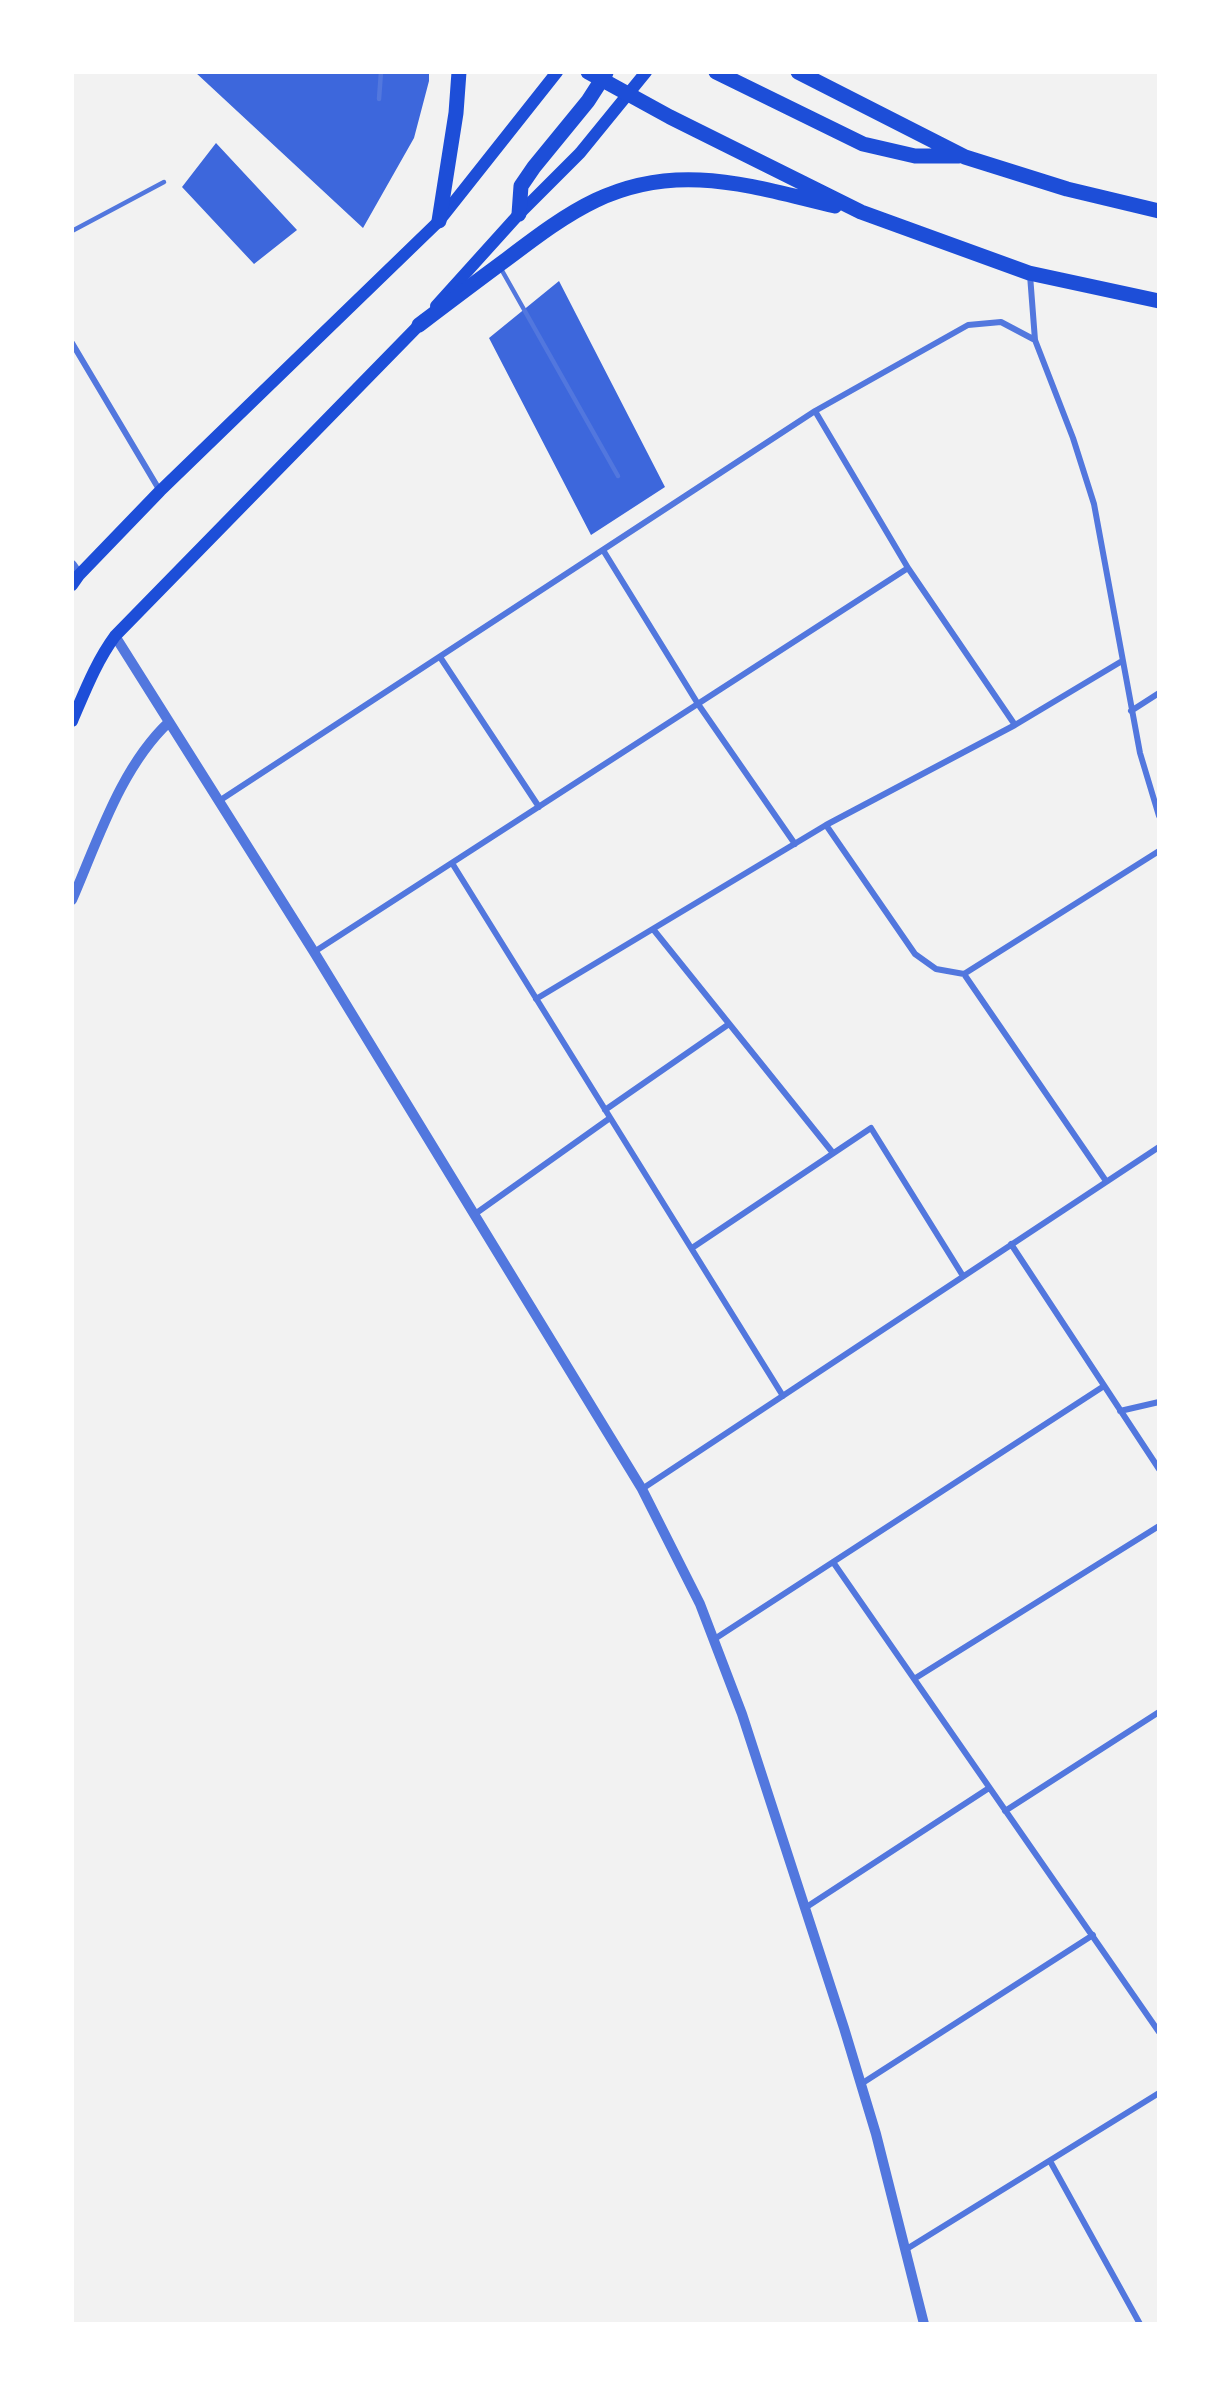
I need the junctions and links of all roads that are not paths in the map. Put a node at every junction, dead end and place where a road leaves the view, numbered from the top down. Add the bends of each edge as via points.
1 (381, 72) edge
2 (459, 72) edge
3 (557, 72) edge
4 (588, 72) edge
5 (646, 72) edge
6 (716, 72) edge
7 (798, 72) edge
8 (817, 72) edge
9 (605, 76) edge
10 (832, 89) junction
11 (629, 95) junction
12 (379, 99) dead end
13 (965, 157) junction
14 (164, 182) dead end
15 (1159, 211) edge
16 (861, 212) junction
17 (519, 214) junction
18 (439, 221) junction
19 (72, 231) edge
20 (499, 265) junction
21 (1029, 273) junction
22 (1159, 301) edge
23 (419, 325) junction
24 (1035, 340) junction
25 (72, 343) edge
26 (815, 411) junction
27 (618, 476) dead end
28 (160, 491) junction
29 (603, 550) junction
30 (908, 568) junction
31 (74, 575) edge
32 (115, 636) junction
33 (440, 657) junction
34 (1122, 661) junction
35 (1159, 693) edge
36 (698, 704) junction
37 (1131, 711) junction
38 (72, 721) edge
39 (169, 722) junction
40 (1015, 724) junction
41 (219, 801) junction
42 (538, 807) junction
43 (1159, 816) edge
44 (826, 825) junction
45 (795, 844) junction
46 (1159, 851) edge
47 (452, 863) junction
48 (72, 900) edge
49 (653, 929) junction
50 (314, 952) junction
51 (964, 974) junction
52 (537, 999) junction
53 (729, 1024) junction
54 (605, 1110) junction
55 (610, 1118) junction
56 (1159, 1147) edge
57 (833, 1153) junction
58 (1106, 1181) junction
59 (475, 1214) junction
60 (1011, 1244) junction
61 (692, 1248) junction
62 (963, 1276) junction
63 (1104, 1386) junction
64 (783, 1396) junction
65 (1159, 1402) edge
66 (1120, 1411) junction
67 (1159, 1469) edge
68 (642, 1489) junction
69 (1159, 1526) edge
70 (832, 1563) junction
71 (713, 1640) junction
72 (914, 1679) junction
73 (1159, 1712) edge
74 (990, 1788) junction
75 (1005, 1811) junction
76 (805, 1908) junction
77 (1093, 1935) junction
78 (1159, 2032) edge
79 (861, 2084) junction
80 (1159, 2093) edge
81 (1050, 2161) junction
82 (905, 2250) junction
83 (924, 2324) edge
84 (1140, 2324) edge

1 - 12 lane
2 - 18 main road
3 - 18 main road
4 - 9 main road
5 - 11 main road
6 - 13 main road via 864,144 915,156
7 - 10 main road
8 - 10 main road
9 - 11 main road
9 - 17 main road via 520,186
10 - 13 main road
11 - 16 main road
11 - 17 main road via 580,153
13 - 15 main road via 1067,189
14 - 19 lane
16 - 20 main road via 729,183 654,182 613,193 577,209
16 - 21 main road
17 - 23 main road
18 - 28 main road
20 - 23 main road
20 - 27 lane
21 - 22 main road
21 - 24 street
23 - 32 main road
24 - 26 street via 1001,322 968,326
24 - 34 street via 1074,438 1094,504
25 - 28 street
26 - 29 street
26 - 30 street
28 - 31 main road
29 - 33 street
29 - 36 street
30 - 36 street
30 - 40 street
32 - 38 main road via 97,663
32 - 39 street
33 - 41 street
33 - 42 street
34 - 37 street
34 - 40 street
35 - 37 street
36 - 42 street
36 - 45 street
37 - 43 street
39 - 41 street
39 - 48 street via 129,771
40 - 44 street
41 - 50 street
42 - 47 street
44 - 45 street
44 - 51 street via 915,954 936,969
45 - 49 street
46 - 51 street
47 - 50 street
47 - 52 street
49 - 52 street
49 - 53 street
50 - 59 street
51 - 58 street
52 - 54 street
53 - 54 street
53 - 57 street
54 - 55 street
55 - 59 street
55 - 61 street
56 - 58 street
57 - 61 street
57 - 62 street via 871,1128
58 - 60 street
59 - 68 street
60 - 62 street
60 - 63 street
61 - 64 street
62 - 64 street
63 - 66 street
63 - 70 street
64 - 68 street
65 - 66 street
66 - 67 street
68 - 71 street via 700,1604
69 - 72 street
70 - 71 street
70 - 72 street
71 - 76 street via 742,1714
72 - 74 street
73 - 75 street
74 - 75 street
74 - 76 street
75 - 77 street
76 - 79 street
77 - 78 street
77 - 79 street
79 - 82 street
80 - 81 street
81 - 82 street
81 - 84 street
82 - 83 street

